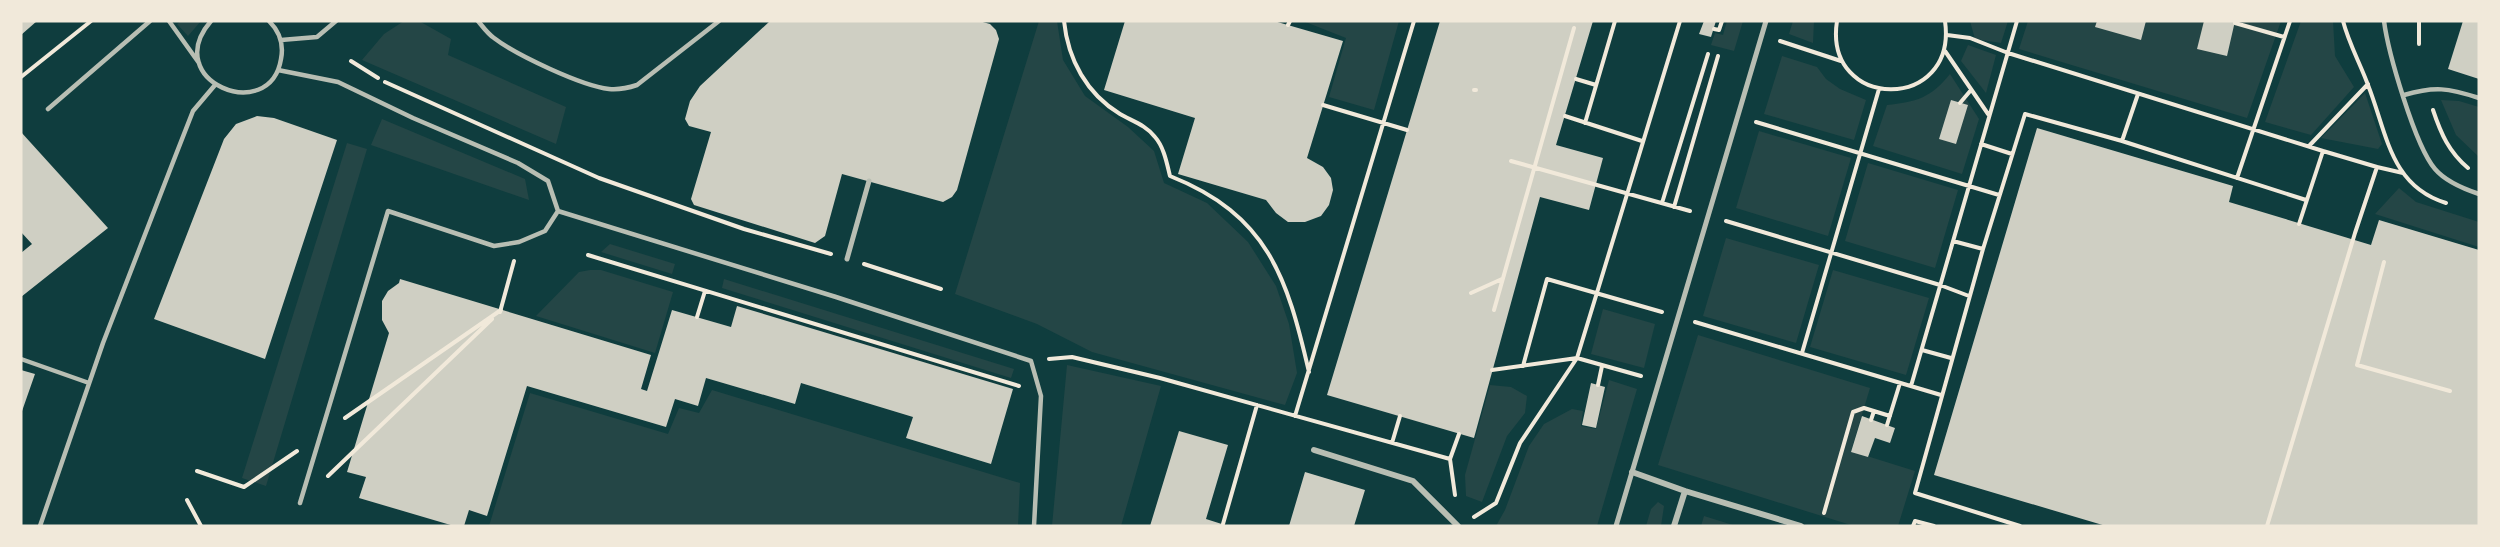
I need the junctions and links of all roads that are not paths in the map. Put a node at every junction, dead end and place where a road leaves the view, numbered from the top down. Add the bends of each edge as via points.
1 (150, 21) edge
2 (169, 21) edge
3 (211, 21) edge
4 (269, 21) edge
5 (336, 21) edge
6 (478, 21) edge
7 (719, 21) edge
8 (1766, 21) edge
9 (2384, 21) edge
10 (281, 40) junction
11 (200, 64) junction
12 (278, 70) junction
13 (215, 85) junction
14 (2404, 94) junction
15 (2479, 98) edge
16 (48, 109) dead end
17 (869, 181) dead end
18 (2479, 194) edge
19 (558, 211) junction
20 (847, 259) road end
21 (21, 359) edge
22 (89, 383) junction
23 (1314, 450) dead end
24 (1632, 472) junction
25 (1685, 491) junction
26 (300, 503) dead end
27 (40, 526) edge
28 (1034, 526) edge
29 (1458, 526) edge
30 (1616, 526) edge
31 (1674, 526) edge
32 (1801, 526) edge

1 - 16 lane
2 - 11 lane
3 - 11 lane via 199,40
4 - 10 lane
5 - 10 lane via 316,37
6 - 7 lane via 494,38 533,61 608,89 626,89 637,85
8 - 24 street
9 - 14 lane
10 - 12 lane
11 - 13 lane
12 - 13 lane via 257,90 231,92
12 - 19 lane via 338,82 518,163 548,181
13 - 22 lane via 194,111
14 - 15 lane via 2429,88
14 - 18 lane via 2415,131 2436,170
17 - 20 street
19 - 26 lane via 545,231 519,242 495,246 388,212
19 - 28 lane via 1030,361 1041,396
21 - 22 lane
22 - 27 lane
23 - 29 street via 1413,481
24 - 25 street
24 - 30 street
25 - 31 street
25 - 32 street

